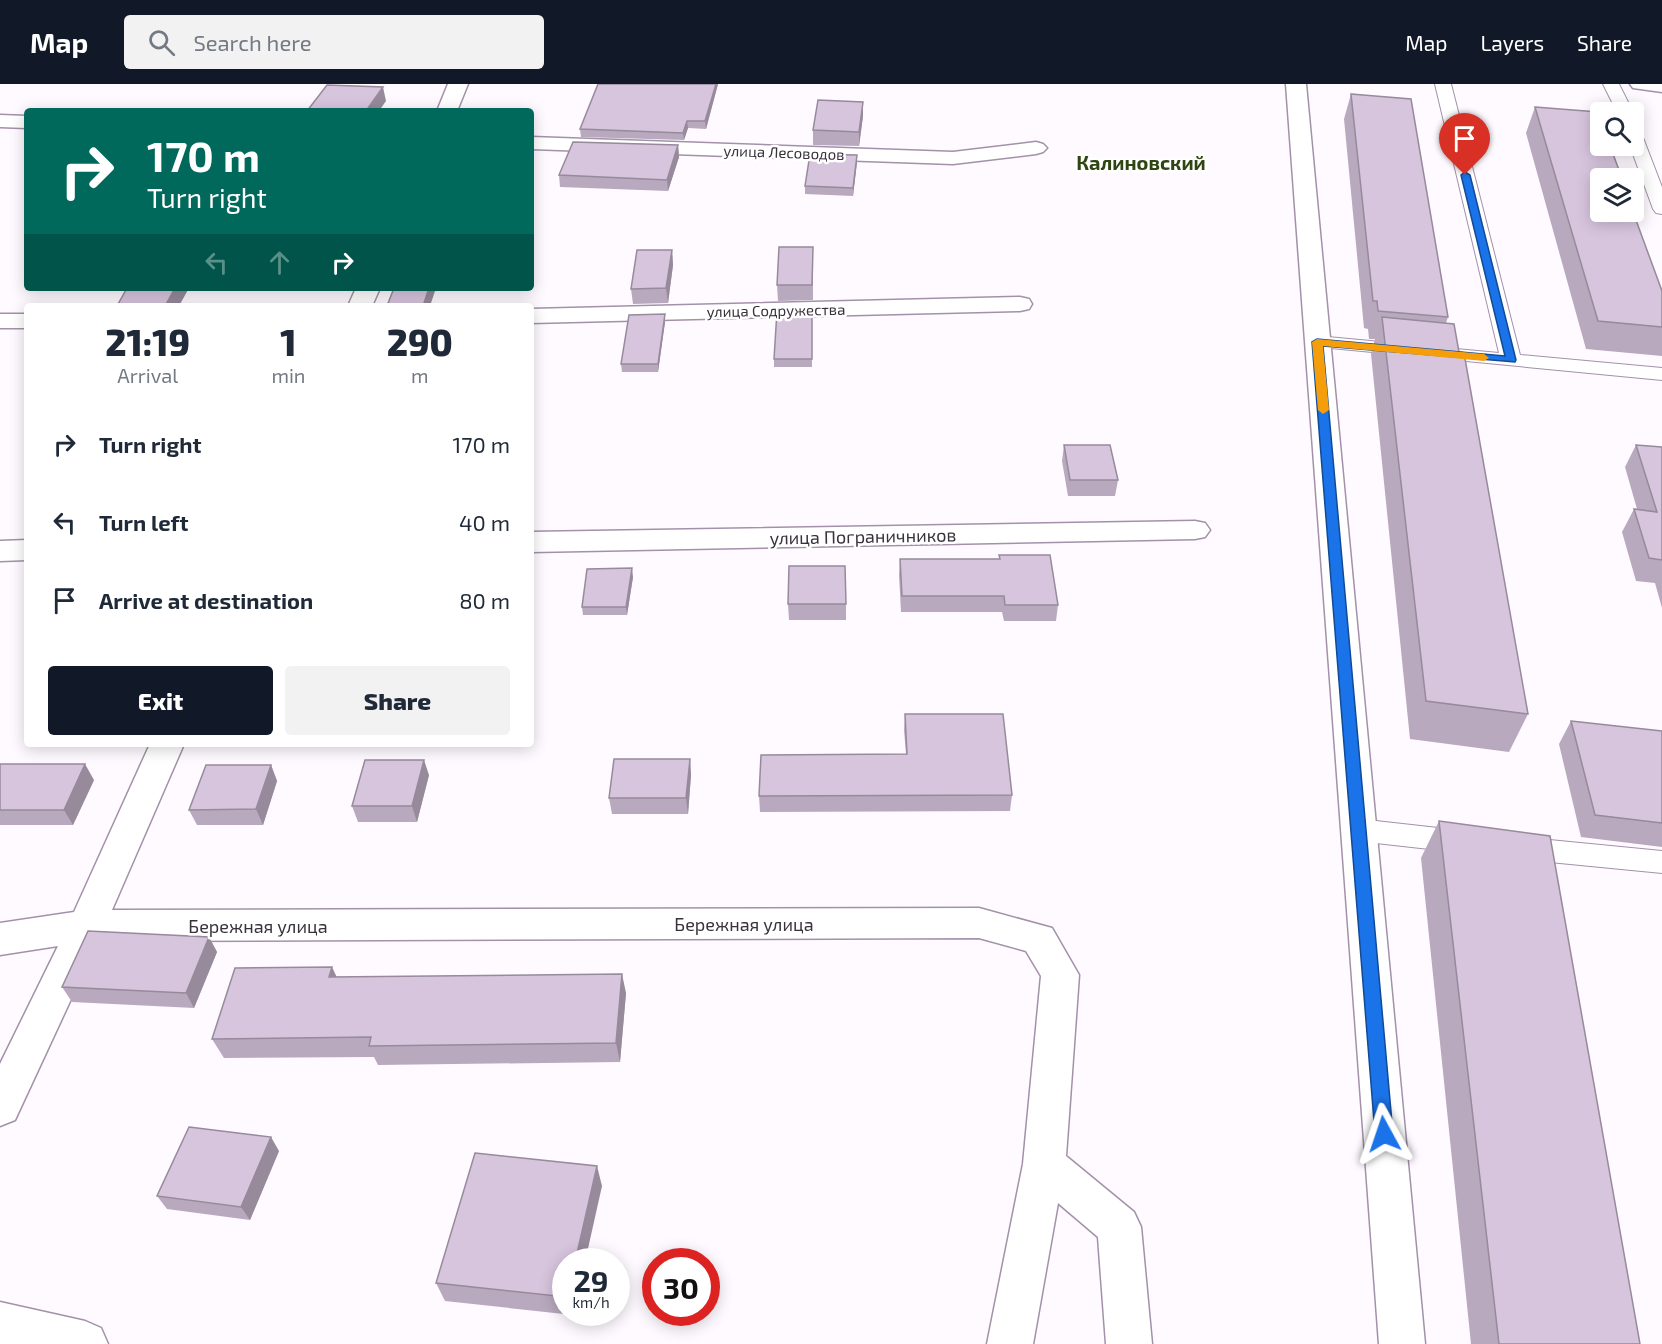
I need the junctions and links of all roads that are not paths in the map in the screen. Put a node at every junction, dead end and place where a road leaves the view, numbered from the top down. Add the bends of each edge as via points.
1 (459, 84) edge
2 (1296, 84) edge
3 (1443, 84) edge
4 (1611, 84) edge
5 (1640, 84) edge
6 (1662, 86) edge
7 (1620, 102) edge
8 (448, 108) edge
9 (0, 121) edge
10 (24, 122) edge
11 (534, 143) edge
12 (1036, 148) dead end
13 (1642, 156) edge
14 (1662, 209) edge
15 (1020, 304) dead end
16 (534, 316) edge
17 (0, 321) edge
18 (24, 321) edge
19 (1317, 342) junction
20 (1511, 360) junction
21 (1662, 374) edge
22 (1195, 530) dead end
23 (534, 542) edge
24 (24, 550) edge
25 (0, 551) edge
26 (166, 747) edge
27 (1358, 830) junction
28 (1662, 862) edge
29 (87, 926) junction
30 (0, 939) edge
31 (0, 1107) edge
32 (1044, 1164) junction
33 (0, 1325) edge
34 (85, 1344) edge
35 (1010, 1344) edge
36 (1129, 1344) edge
37 (1401, 1344) edge

1 - 8 street
2 - 19 street
3 - 20 lane
4 - 7 lane
5 - 6 street
9 - 10 street
11 - 12 street, улица Лесоводов via 952,158
13 - 14 lane
15 - 16 street, улица Содружества
17 - 18 street
19 - 20 lane
19 - 27 street
20 - 21 lane
22 - 23 street, улица Пограничников
24 - 25 street
26 - 29 street
27 - 28 lane
27 - 37 street
29 - 30 street, Бережная улица
29 - 31 street
29 - 32 street, Бережная улица via 978,923 1039,939 1060,975
32 - 35 street, Бережная улица
32 - 36 street via 1119,1227
33 - 34 street

